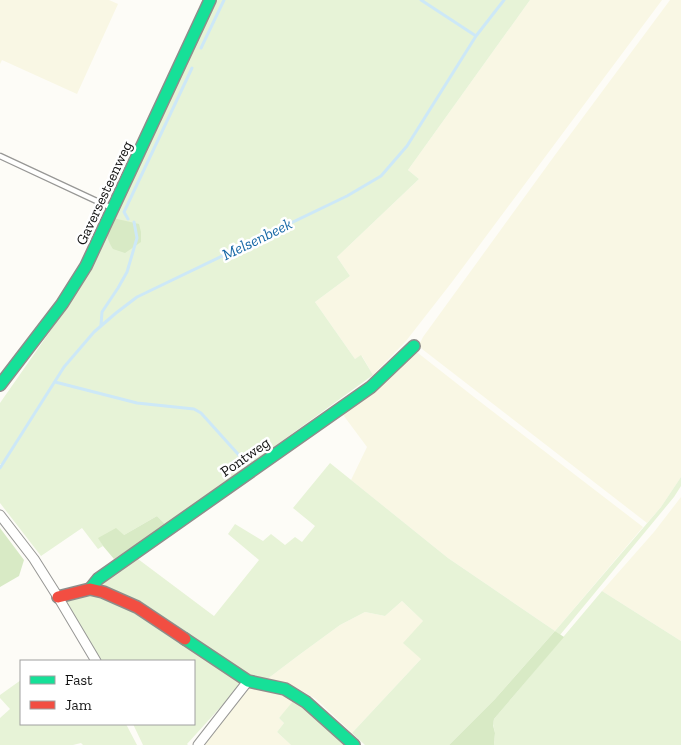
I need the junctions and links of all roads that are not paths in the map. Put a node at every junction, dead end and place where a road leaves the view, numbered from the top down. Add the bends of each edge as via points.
1 (210, 0) edge
2 (0, 156) edge
3 (113, 208) junction
4 (414, 346) dead end
5 (0, 385) edge
6 (0, 515) edge
7 (90, 589) junction
8 (58, 597) junction
9 (95, 660) edge
10 (248, 680) junction
11 (198, 745) edge
12 (354, 745) edge

1 - 3 street, Gaversesteenweg
2 - 3 lane
3 - 5 street, Gaversesteenweg via 71,291
4 - 7 street, Pontweg via 371,387 98,579
6 - 8 street
7 - 8 street, Pontweg
7 - 10 street via 137,607
8 - 9 street
10 - 11 street
10 - 12 street via 285,689 306,702

